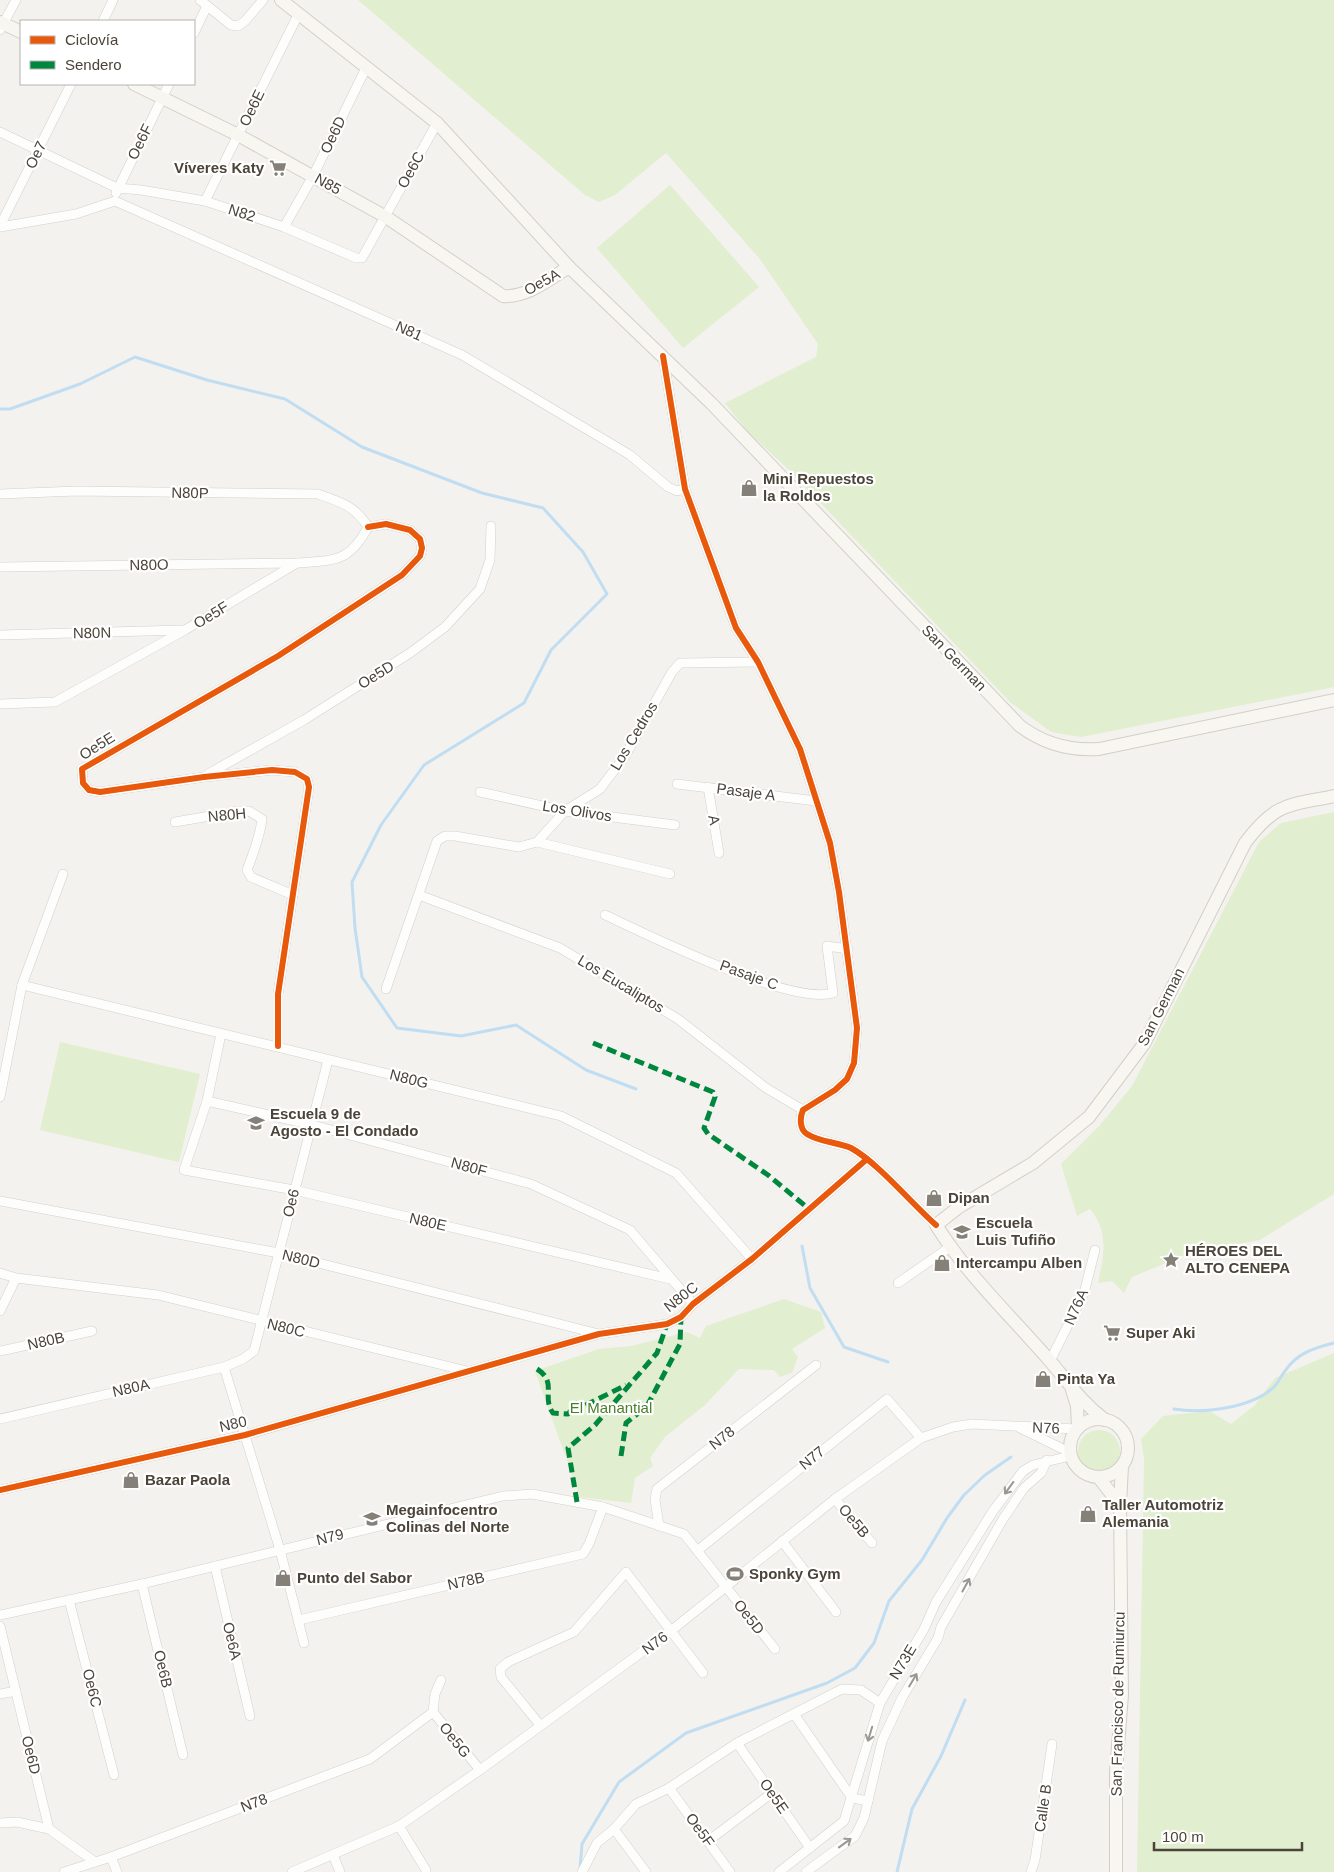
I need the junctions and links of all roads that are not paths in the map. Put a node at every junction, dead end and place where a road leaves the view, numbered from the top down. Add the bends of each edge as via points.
1 (16, 0) edge
2 (113, 0) edge
3 (263, 0) edge
4 (281, 0) edge
5 (203, 3) edge
6 (298, 15) junction
7 (103, 20) edge
8 (1, 25) edge
9 (195, 30) edge
10 (20, 32) edge
11 (366, 68) junction
12 (71, 85) edge
13 (136, 85) edge
14 (168, 85) edge
15 (163, 96) junction
16 (436, 123) junction
17 (0, 132) edge
18 (238, 135) junction
19 (39, 150) junction
20 (313, 176) junction
21 (117, 188) junction
22 (115, 201) junction
23 (205, 201) junction
24 (386, 217) junction
25 (1, 222) edge
26 (284, 227) junction
27 (569, 267) junction
28 (514, 296) joint
29 (663, 356) junction
30 (685, 489) junction
31 (0, 494) edge
32 (491, 526) dead end
33 (368, 527) junction
34 (298, 563) junction
35 (0, 567) edge
36 (185, 630) junction
37 (0, 635) edge
38 (758, 662) junction
39 (1334, 700) edge
40 (0, 704) edge
41 (204, 777) junction
42 (677, 784) dead end
43 (708, 788) junction
44 (480, 792) dead end
45 (1334, 796) edge
46 (816, 801) junction
47 (565, 811) junction
48 (175, 822) dead end
49 (675, 825) dead end
50 (537, 842) junction
51 (719, 853) dead end
52 (62, 874) dead end
53 (670, 874) dead end
54 (293, 895) junction
55 (419, 895) junction
56 (605, 915) dead end
57 (848, 949) junction
58 (22, 985) junction
59 (386, 989) dead end
60 (221, 1034) junction
61 (278, 1046) junction
62 (328, 1060) junction
63 (0, 1096) edge
64 (207, 1101) junction
65 (803, 1110) junction
66 (313, 1125) junction
67 (867, 1159) junction
68 (294, 1190) junction
69 (0, 1201) edge
70 (936, 1226) junction
71 (950, 1247) junction
72 (1095, 1250) dead end
73 (279, 1253) junction
74 (752, 1259) junction
75 (0, 1273) edge
76 (16, 1278) junction
77 (670, 1279) junction
78 (898, 1283) dead end
79 (693, 1304) junction
80 (0, 1312) edge
81 (262, 1322) junction
82 (92, 1330) dead end
83 (599, 1334) junction
84 (256, 1346) joint
85 (0, 1351) edge
86 (1050, 1361) junction
87 (816, 1365) dead end
88 (224, 1367) junction
89 (470, 1372) junction
90 (1072, 1390) junction
91 (0, 1419) edge
92 (1105, 1420) junction
93 (1015, 1426) junction
94 (1077, 1428) junction
95 (245, 1434) junction
96 (921, 1438) junction
97 (1070, 1454) junction
98 (1047, 1460) junction
99 (1122, 1466) junction
100 (1099, 1478) junction
101 (0, 1490) edge
102 (835, 1499) junction
103 (1120, 1506) junction
104 (603, 1507) junction
105 (993, 1511) junction
106 (1003, 1518) junction
107 (659, 1526) junction
108 (782, 1541) junction
109 (872, 1543) dead end
110 (280, 1550) junction
111 (698, 1550) junction
112 (214, 1566) junction
113 (142, 1584) junction
114 (726, 1586) junction
115 (69, 1600) junction
116 (936, 1602) junction
117 (952, 1610) junction
118 (836, 1612) dead end
119 (0, 1616) edge
120 (926, 1618) junction
121 (299, 1620) junction
122 (0, 1626) edge
123 (941, 1627) junction
124 (672, 1630) junction
125 (304, 1643) dead end
126 (775, 1649) dead end
127 (703, 1673) dead end
128 (442, 1680) dead end
129 (16, 1690) junction
130 (0, 1694) edge
131 (880, 1703) junction
132 (433, 1712) junction
133 (794, 1714) junction
134 (250, 1716) dead end
135 (540, 1725) junction
136 (737, 1743) junction
137 (1052, 1744) dead end
138 (183, 1755) dead end
139 (480, 1770) junction
140 (114, 1775) dead end
141 (669, 1788) junction
142 (772, 1793) junction
143 (852, 1798) junction
144 (868, 1801) junction
145 (0, 1823) edge
146 (399, 1826) junction
147 (49, 1829) junction
148 (614, 1829) junction
149 (708, 1841) junction
150 (810, 1848) junction
151 (333, 1855) junction
152 (111, 1857) junction
153 (95, 1862) junction
154 (426, 1870) dead end
155 (64, 1872) edge
156 (117, 1872) edge
157 (292, 1872) edge
158 (340, 1872) edge
159 (582, 1872) edge
160 (646, 1872) edge
161 (730, 1872) edge
162 (779, 1872) edge
163 (806, 1872) edge
164 (1031, 1872) edge
165 (1116, 1872) edge

1 - 8 street
2 - 7 street
3 - 5 street via 238,26 231,25
4 - 6 main road, San German
5 - 9 street
6 - 11 main road, San German
6 - 18 street, Oe6E
8 - 10 main road
11 - 16 main road, San German
11 - 20 street, Oe6D
12 - 19 street, Oe7
13 - 15 main road, N85
14 - 15 street, Oe6F
15 - 18 main road, N85
15 - 21 street, Oe6F
16 - 24 street, Oe6C
16 - 27 main road, San German
17 - 19 street
18 - 20 main road, N85
18 - 23 street, Oe6E
19 - 21 street
19 - 25 street, Oe7
20 - 24 main road, N85
20 - 26 street, Oe6D
21 - 22 street, Oe6F
21 - 23 street, N82
22 - 25 street via 76,214
22 - 30 street, N81 via 462,355 630,455 668,487
23 - 26 street, N82
24 - 26 street, N82 via 362,258
24 - 28 main road, N85 via 503,296
27 - 28 main road, Oe5A
27 - 29 main road, San German
29 - 30 street
29 - 39 main road, San German via 1020,726 1036,738 1081,750 1099,749
30 - 38 street via 736,628
31 - 33 street, N80P via 77,491 318,494 344,503 360,514
32 - 41 street, Oe5D via 490,560 480,589 445,627 304,720
33 - 34 street, Oe5F via 361,541 337,560
33 - 41 street, Oe5E via 386,524 410,530 420,539 420,556 402,575 278,656 87,764 80,776 90,790 100,792
34 - 35 street, N80O
34 - 36 street, Oe5F
36 - 37 street, N80N
36 - 40 street, Oe5F via 64,697 47,703
38 - 46 street via 800,750
38 - 47 street, Los Cedros via 680,663 625,756 600,789
41 - 54 street, Oe5E via 272,770 295,772 307,779 309,787
42 - 43 street, Pasaje A
43 - 46 street, Pasaje A
43 - 51 street, A
44 - 47 street, Los Olivos
45 - 70 main road, San German via 1284,806 1262,821 1245,843 1148,1037 1089,1117 1033,1163 959,1207
46 - 57 street via 830,843
47 - 49 street, Los Olivos
47 - 50 street, Los Cedros
48 - 54 street, N80H via 239,811 254,814 262,820 247,870 251,876
50 - 53 street
50 - 55 street via 519,847 445,836 438,841
52 - 58 street
54 - 61 street, Oe5E via 278,994
55 - 59 street
55 - 65 street, Los Eucaliptos via 560,948 678,1019 766,1088
56 - 57 street, Pasaje C via 698,959 802,993 833,993 827,946
57 - 65 street via 857,1028 854,1063 847,1079 836,1090
58 - 60 street, N80G
58 - 63 street
60 - 61 street, N80G
60 - 64 street
61 - 62 street, N80G
62 - 66 street, Oe6
62 - 74 street, N80G via 561,1116 676,1174
64 - 66 street, N80F
64 - 68 street, N80E via 184,1170
65 - 67 street via 801,1123 806,1134 850,1148
66 - 68 street, Oe6
66 - 77 street, N80F via 531,1184 630,1230
67 - 70 street
67 - 74 street, N80C
68 - 73 street, Oe6
68 - 77 street, N80E
69 - 73 street, N80D
70 - 71 main road
71 - 78 street
71 - 86 main road via 1007,1316
72 - 86 street, N76A via 1084,1293
73 - 81 street, Oe6
73 - 83 street, N80D
74 - 79 street, N80C
75 - 76 street, N80C
76 - 80 street
76 - 81 street, N80C via 158,1295
77 - 79 street, N80F
79 - 83 street, N80C via 681,1317 667,1324
81 - 84 street, Oe6
81 - 89 street, N80C
82 - 85 street, N80B
83 - 89 street, N80C
84 - 88 street, N80A via 251,1354
86 - 90 main road
87 - 107 street, N78 via 657,1490 654,1499
88 - 91 street, N80A
88 - 95 street
89 - 95 street, N80
90 - 92 main road
90 - 94 main road via 1077,1406
92 - 94 main road via 1095,1419
92 - 99 main road via 1117,1426 1127,1441 1126,1459
93 - 94 street, N76
93 - 96 street, N76 via 953,1426
93 - 97 street, N76
94 - 97 main road via 1070,1440
95 - 101 street, N80
95 - 110 street
96 - 102 street, N76
96 - 111 street, N77 via 887,1399
97 - 98 street, N73E
97 - 100 main road via 1076,1467 1086,1475
98 -> 105 street, N73E via 1023,1471
98 - 106 street, N73E via 1041,1473 1024,1488
99 - 100 main road via 1112,1475
99 - 103 main road, San Francisco de Rumiurcu
100 - 103 main road
102 - 108 street, N76
102 - 109 street, Oe5B
103 - 165 main road, San Francisco de Rumiurcu via 1122,1695 1116,1772
104 - 107 street, N79
104 - 110 street, N79 via 532,1494 514,1494
104 - 121 street, N78B via 583,1554
105 - 106 street
105 - 116 street, N73E
117 -> 106 street, N73E
107 - 111 street, Oe5D via 684,1534
108 - 114 street, N76
108 - 118 street
110 - 112 street, N79
110 - 121 street
111 - 114 street, Oe5D
112 - 113 street, N79
112 - 134 street, Oe6A
113 - 115 street, N79
113 - 138 street, Oe6B
114 - 124 street, N76
114 - 126 street, Oe5D
115 - 119 street, N79
115 - 140 street, Oe6C
116 - 117 street
116 - 120 street, N73E
117 - 123 street, N73E
120 - 123 street
120 - 131 street, N73E via 924,1629
121 - 125 street
122 - 129 street, Oe6D
144 -> 123 street, N73E via 882,1741
124 - 127 street
124 - 135 street, N76
124 - 135 street via 626,1572 574,1632 508,1662 500,1669 500,1677
128 - 132 street, Oe5G via 434,1694
129 - 130 street
129 - 147 street, Oe6D
131 - 133 street via 866,1692 849,1688 834,1692
131 -> 143 street, N73E
132 - 139 street, Oe5G
132 - 152 street, N78 via 370,1758
133 - 136 street
133 - 143 street
135 - 139 street, N76
136 - 141 street
136 - 142 street, Oe5E
137 - 164 street, Calle B
139 - 146 street, N76
141 - 148 street via 636,1804
141 - 149 street, Oe5F
142 - 149 street
142 - 150 street, Oe5E
143 - 144 street
143 - 150 street, N73E via 844,1821
163 -> 144 street, N73E via 855,1836
145 - 147 street via 17,1822
146 - 151 street, N76
146 - 154 street
147 - 153 street
148 - 159 street via 597,1842
148 - 160 street
149 - 161 street, Oe5F
150 - 162 street, N73E
151 - 157 street, N76
151 - 158 street
152 - 153 street, N78
152 - 156 street
153 - 155 street, N78

